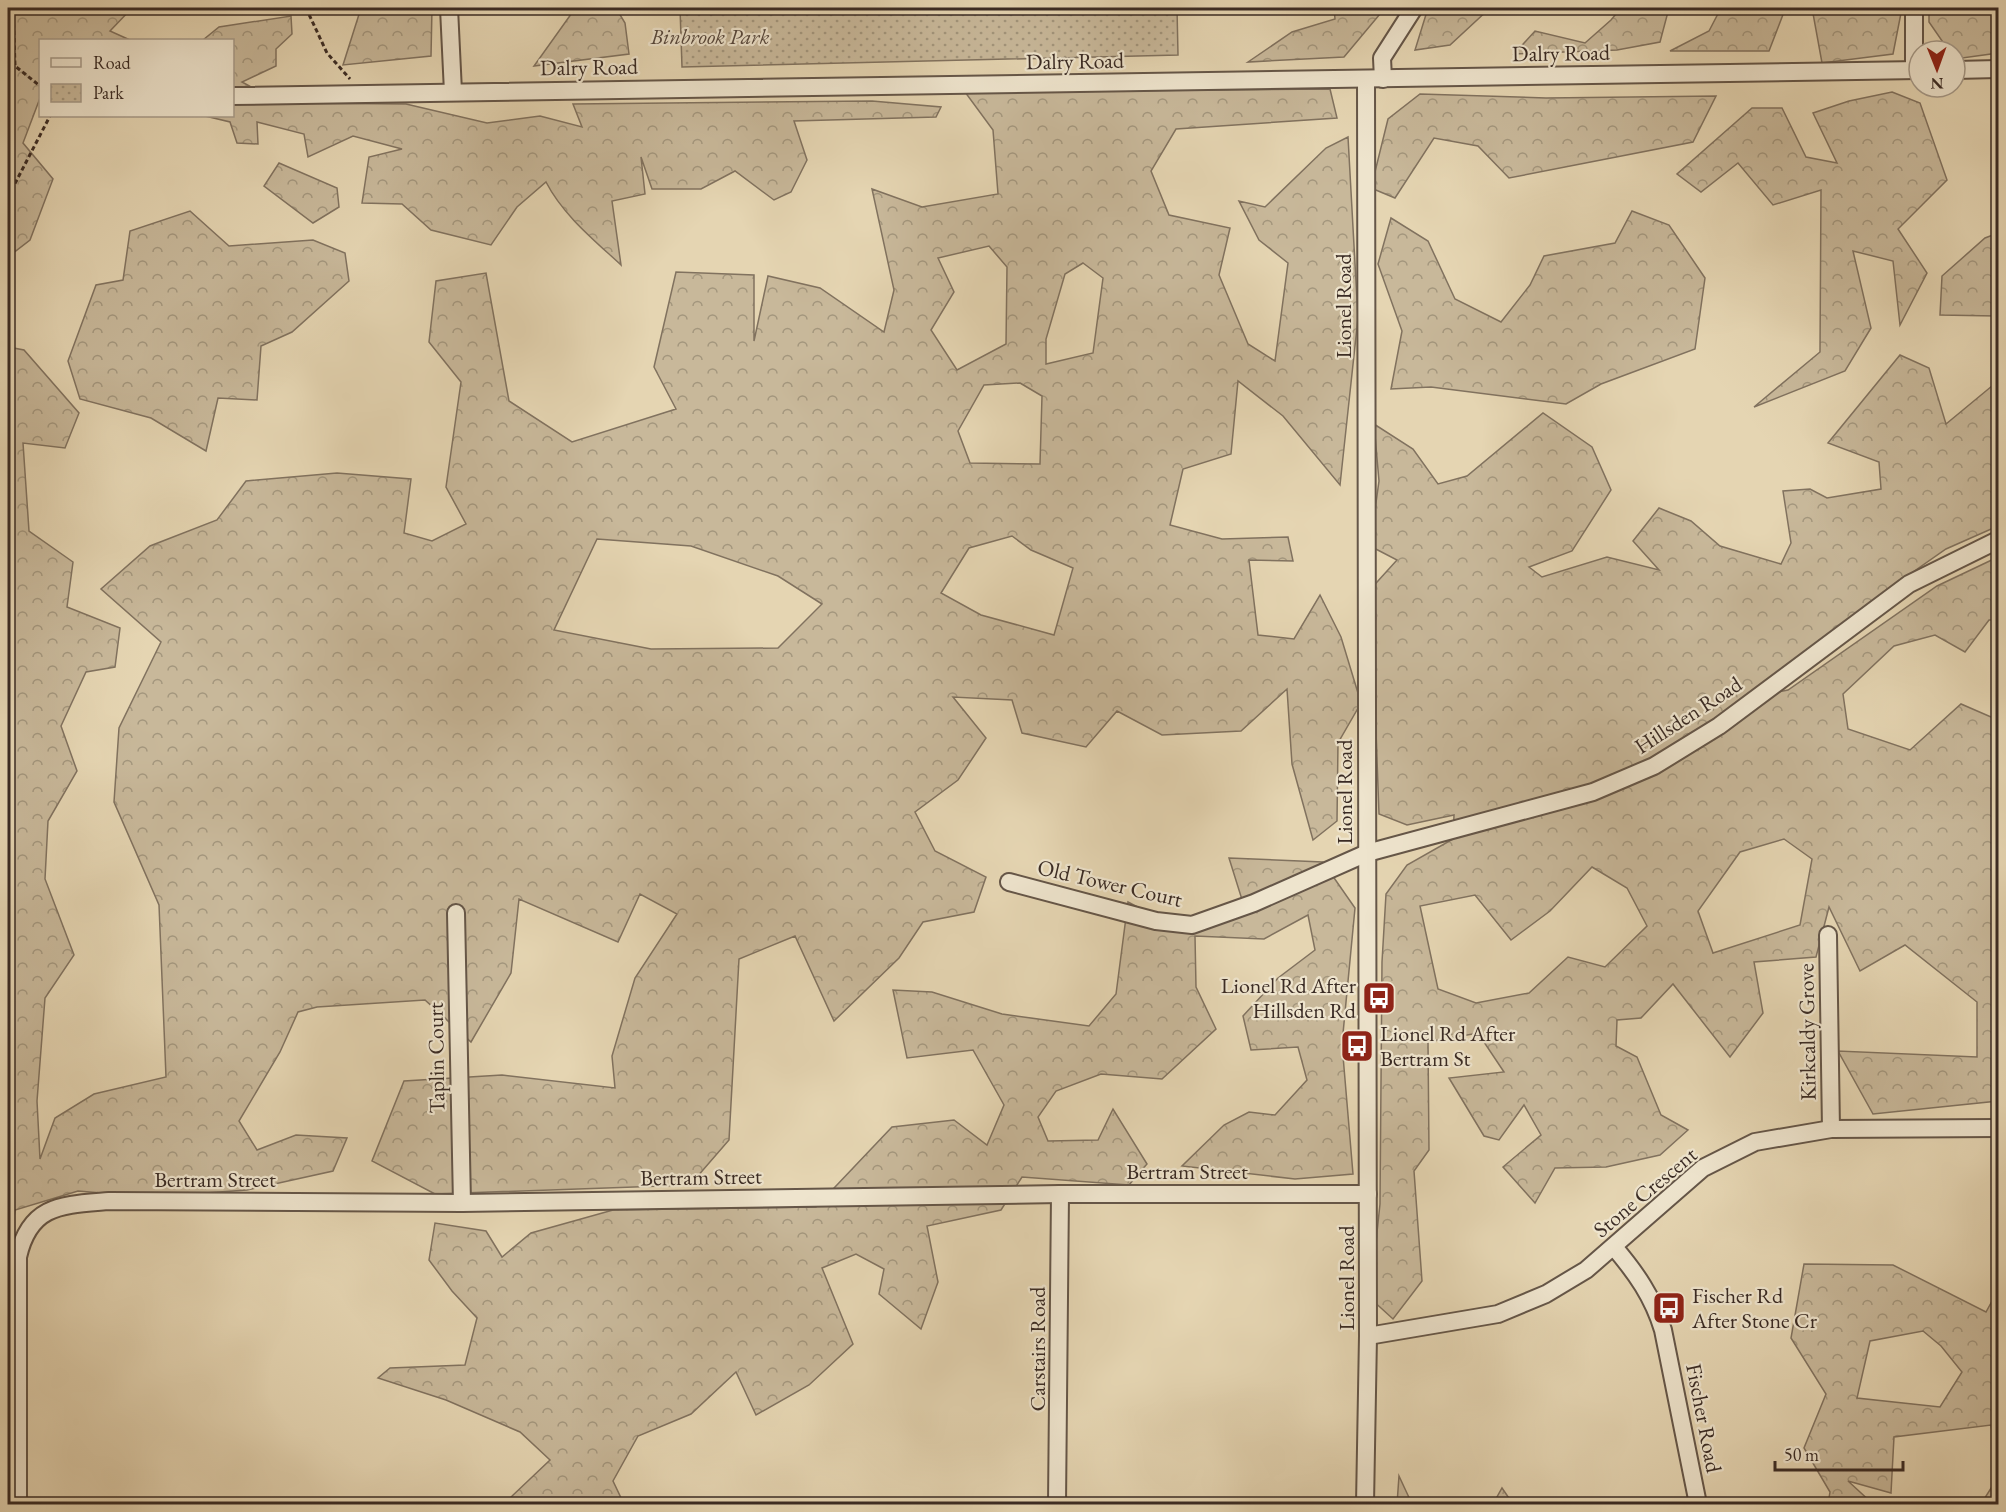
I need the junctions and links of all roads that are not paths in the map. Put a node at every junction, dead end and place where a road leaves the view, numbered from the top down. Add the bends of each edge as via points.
1 (449, 8) edge
2 (1414, 8) edge
3 (1914, 8) edge
4 (1916, 39) edge
5 (1998, 69) edge
6 (1907, 70) edge
7 (1967, 70) edge
8 (1375, 79) junction
9 (453, 92) junction
10 (234, 96) edge
11 (1998, 540) edge
12 (1367, 853) junction
13 (1009, 882) dead end
14 (456, 913) dead end
15 (1828, 935) dead end
16 (1998, 1128) edge
17 (1831, 1130) junction
18 (1060, 1194) junction
19 (1368, 1194) junction
20 (462, 1203) junction
21 (1614, 1247) junction
22 (1368, 1336) junction
23 (18, 1504) edge
24 (1057, 1504) edge
25 (1365, 1504) edge
26 (1698, 1504) edge

1 - 9 street
2 - 8 street, Lionel Road via 1382,58
3 - 4 street
5 - 7 street
6 - 8 street, Dalry Road
8 - 9 street, Dalry Road
8 - 12 street, Lionel Road
9 - 10 street, Dalry Road
11 - 12 street, Hillsden Road via 1909,584 1719,726 1654,766 1593,792
12 - 13 street, Old Tower Court via 1254,903 1192,925 1156,921
12 - 19 street, Lionel Road
14 - 20 street, Taplin Court
15 - 17 street, Kirkcaldy Grove
16 - 17 street, Stone Crescent
17 - 21 street, Stone Crescent via 1755,1142 1703,1168
18 - 19 street, Bertram Street
18 - 20 street, Bertram Street
18 - 24 street, Carstairs Road
19 - 22 street, Lionel Road
20 - 23 street, Bertram Street via 109,1201 53,1208 38,1217 21,1241 16,1273
21 - 22 street, Stone Crescent via 1586,1270 1546,1294 1498,1314
21 - 26 street, Fischer Road via 1656,1306
22 - 25 street, Lionel Road

